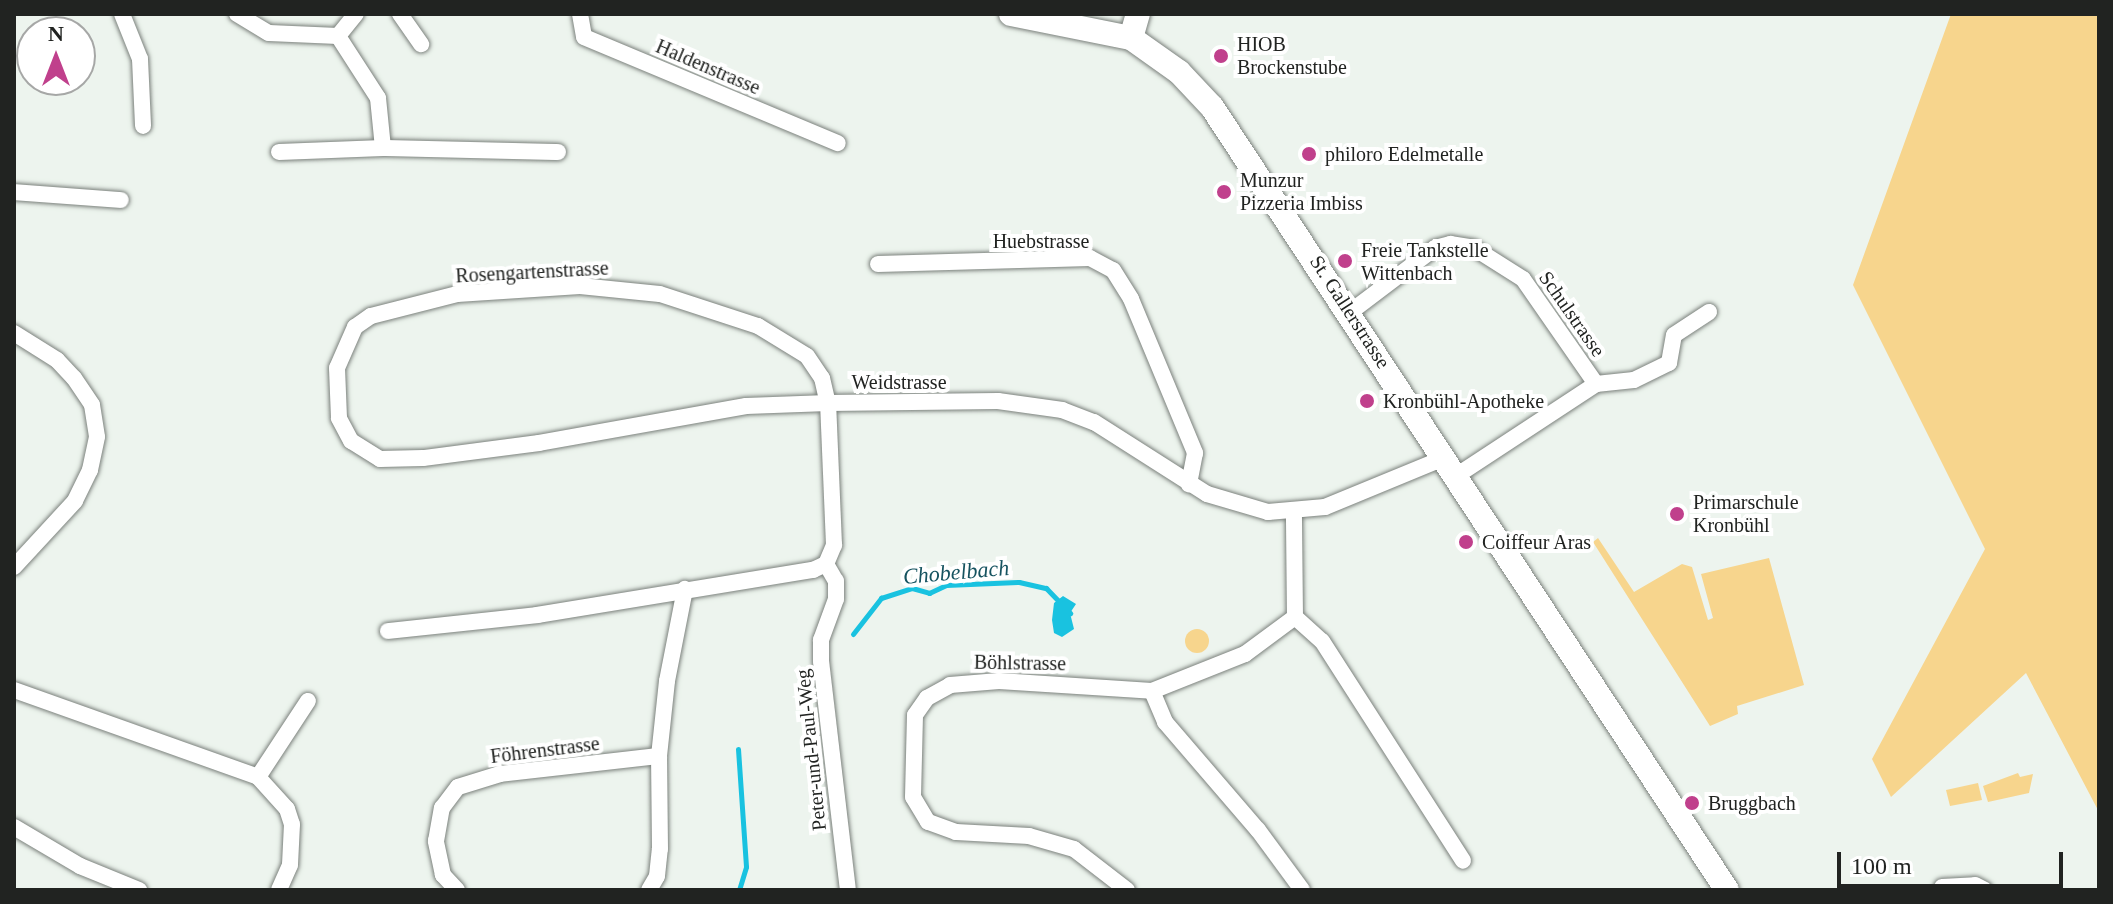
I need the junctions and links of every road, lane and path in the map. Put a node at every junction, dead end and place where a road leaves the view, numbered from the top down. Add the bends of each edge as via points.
1 (122, 14) edge
2 (237, 14) edge
3 (356, 14) edge
4 (400, 14) edge
5 (580, 14) edge
6 (1011, 14) edge
7 (1138, 14) edge
8 (338, 36) junction
9 (1131, 38) junction
10 (421, 44) dead end
11 (143, 126) dead end
12 (838, 143) dead end
13 (383, 148) junction
14 (279, 152) dead end
15 (558, 152) dead end
16 (14, 192) edge
17 (121, 200) dead end
18 (878, 264) dead end
19 (1709, 312) dead end
20 (1349, 313) junction
21 (14, 333) edge
22 (1596, 384) junction
23 (828, 403) junction
24 (1450, 467) junction
25 (1189, 484) junction
26 (1294, 513) junction
27 (826, 564) junction
28 (14, 567) edge
29 (685, 589) junction
30 (1295, 617) junction
31 (388, 631) dead end
32 (14, 690) edge
33 (1152, 691) junction
34 (308, 701) dead end
35 (659, 756) junction
36 (258, 777) junction
37 (14, 827) edge
38 (1463, 861) dead end
39 (1942, 887) dead end
40 (1722, 888) edge
41 (139, 890) edge
42 (279, 890) edge
43 (457, 890) edge
44 (649, 890) edge
45 (848, 890) edge
46 (1127, 890) edge
47 (1302, 890) edge
48 (1985, 890) edge

1 - 11 street via 140,59
2 - 8 street via 269,33
3 - 8 street
4 - 10 street
5 - 12 street, Haldenstrasse via 584,37
6 - 9 main road
7 - 9 main road
8 - 13 street via 378,98
9 - 20 main road, St. Gallerstrasse via 1179,72 1212,107
13 - 14 street
13 - 15 street
16 - 17 street
18 - 25 street, Huebstrasse via 1090,258 1113,270 1195,453
19 - 22 street, Schulstrasse via 1674,335 1669,363 1634,380
20 - 22 street, Schulstrasse via 1435,248 1474,248 1515,271
20 - 24 main road, St. Gallerstrasse
21 - 28 street via 57,360 74,378 92,405 97,426 90,470 75,501
22 - 24 street, Schulstrasse
23 - 23 street, Rosengartenstrasse via 746,406 539,443 380,459 360,450 339,418 337,368 355,327 392,309 457,294 620,288 674,298 758,326 807,356 822,378
23 - 25 street, Weidstrasse via 998,401 1062,410 1094,422
23 - 27 street, Weidstrasse via 834,545
24 - 26 street, Weidstrasse
24 - 40 main road, St. Gallerstrasse
25 - 26 street, Weidstrasse via 1245,508
26 - 30 street
27 - 29 street
27 - 45 street, Peter-und-Paul-Weg via 836,581 836,599 821,640 821,661
29 - 31 street via 537,615
29 - 35 street
30 - 33 street, Böhlstrasse via 1221,667
30 - 38 street via 1322,641
32 - 36 street
33 - 46 street, Böhlstrasse via 969,681 927,698 911,730 913,797 928,822 956,832 1010,833 1063,845 1094,860
33 - 47 street via 1165,722
34 - 36 street
35 - 43 street, Föhrenstrasse via 500,774 458,787 442,808 436,841 443,875
35 - 44 street via 660,849 657,876
36 - 42 street via 287,809 292,824 290,865
37 - 41 street via 80,866
39 - 48 street

